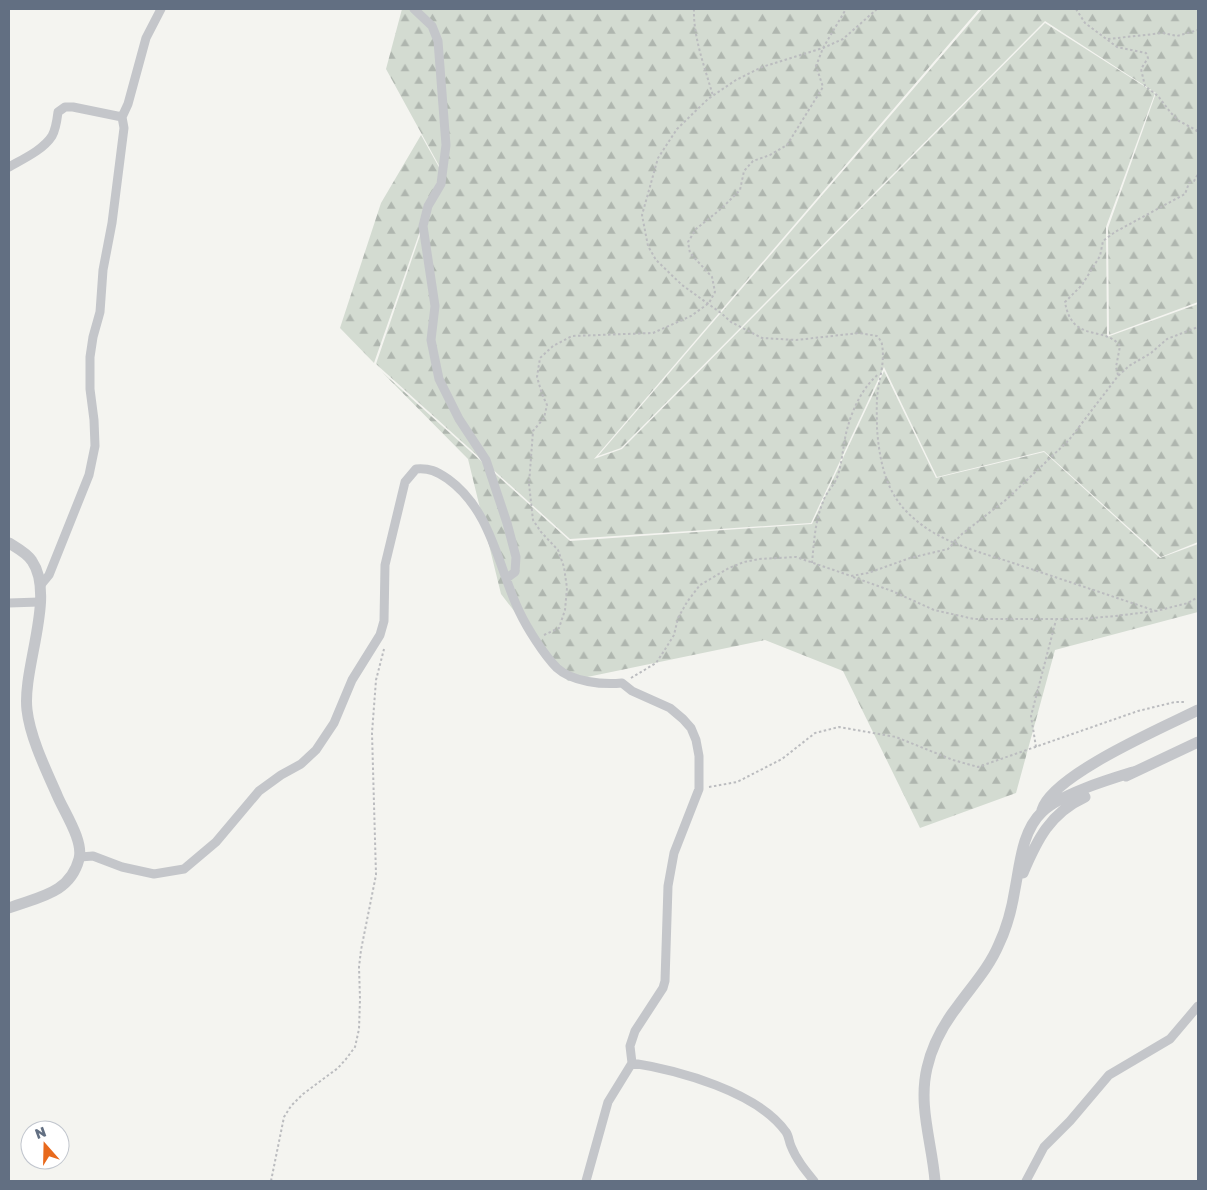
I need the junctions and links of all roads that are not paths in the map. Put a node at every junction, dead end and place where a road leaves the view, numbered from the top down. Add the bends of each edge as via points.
1 (161, 9) edge
2 (414, 9) edge
3 (122, 117) junction
4 (9, 167) edge
5 (9, 542) edge
6 (507, 578) junction
7 (40, 586) junction
8 (39, 602) junction
9 (9, 603) edge
10 (1194, 706) edge
11 (1198, 742) edge
12 (1132, 772) junction
13 (1064, 797) junction
14 (1041, 812) junction
15 (80, 857) junction
16 (1015, 891) junction
17 (9, 908) edge
18 (1198, 1006) edge
19 (632, 1063) junction
20 (586, 1181) edge
21 (814, 1181) edge
22 (935, 1181) edge
23 (1026, 1181) edge

1 - 3 street via 146,38
2 - 6 street via 432,26 438,41 446,144 441,184 428,206 423,226 435,306 431,340 439,379 486,460 496,489 516,558 515,572
3 - 4 street via 65,107 58,112 56,127 46,143
3 - 7 street via 124,128 112,223 103,270 100,312 90,356 95,446 89,475 49,575
5 - 7 street via 32,560
6 - 15 street via 484,524 464,492 428,468 416,469 404,482 385,565 384,621 380,635 356,673 334,723 316,750 301,764 259,791 216,842 184,869 154,874 94,856
6 - 19 street via 519,610 558,668 572,676 606,684 622,682 632,691 670,708 691,728 696,740 699,789 674,853 668,886 665,981 635,1030 630,1046
7 - 8 street
8 - 9 street
8 - 15 street via 36,640 26,684 27,712 49,777 78,839
10 - 13 street via 1106,757 1086,772
11 - 12 street
12 - 13 street
12 - 13 street via 1078,800
13 - 14 street
13 - 14 street via 1051,795
13 - 16 street via 1033,850
14 - 16 street via 1020,858
15 - 17 street via 71,876 54,892
16 - 22 street via 1006,927 994,956 948,1019 930,1059 925,1083 925,1110
18 - 23 street via 1170,1039 1109,1075 1044,1147
19 - 20 street via 608,1102
19 - 21 street via 702,1079 763,1110 787,1133 797,1158

